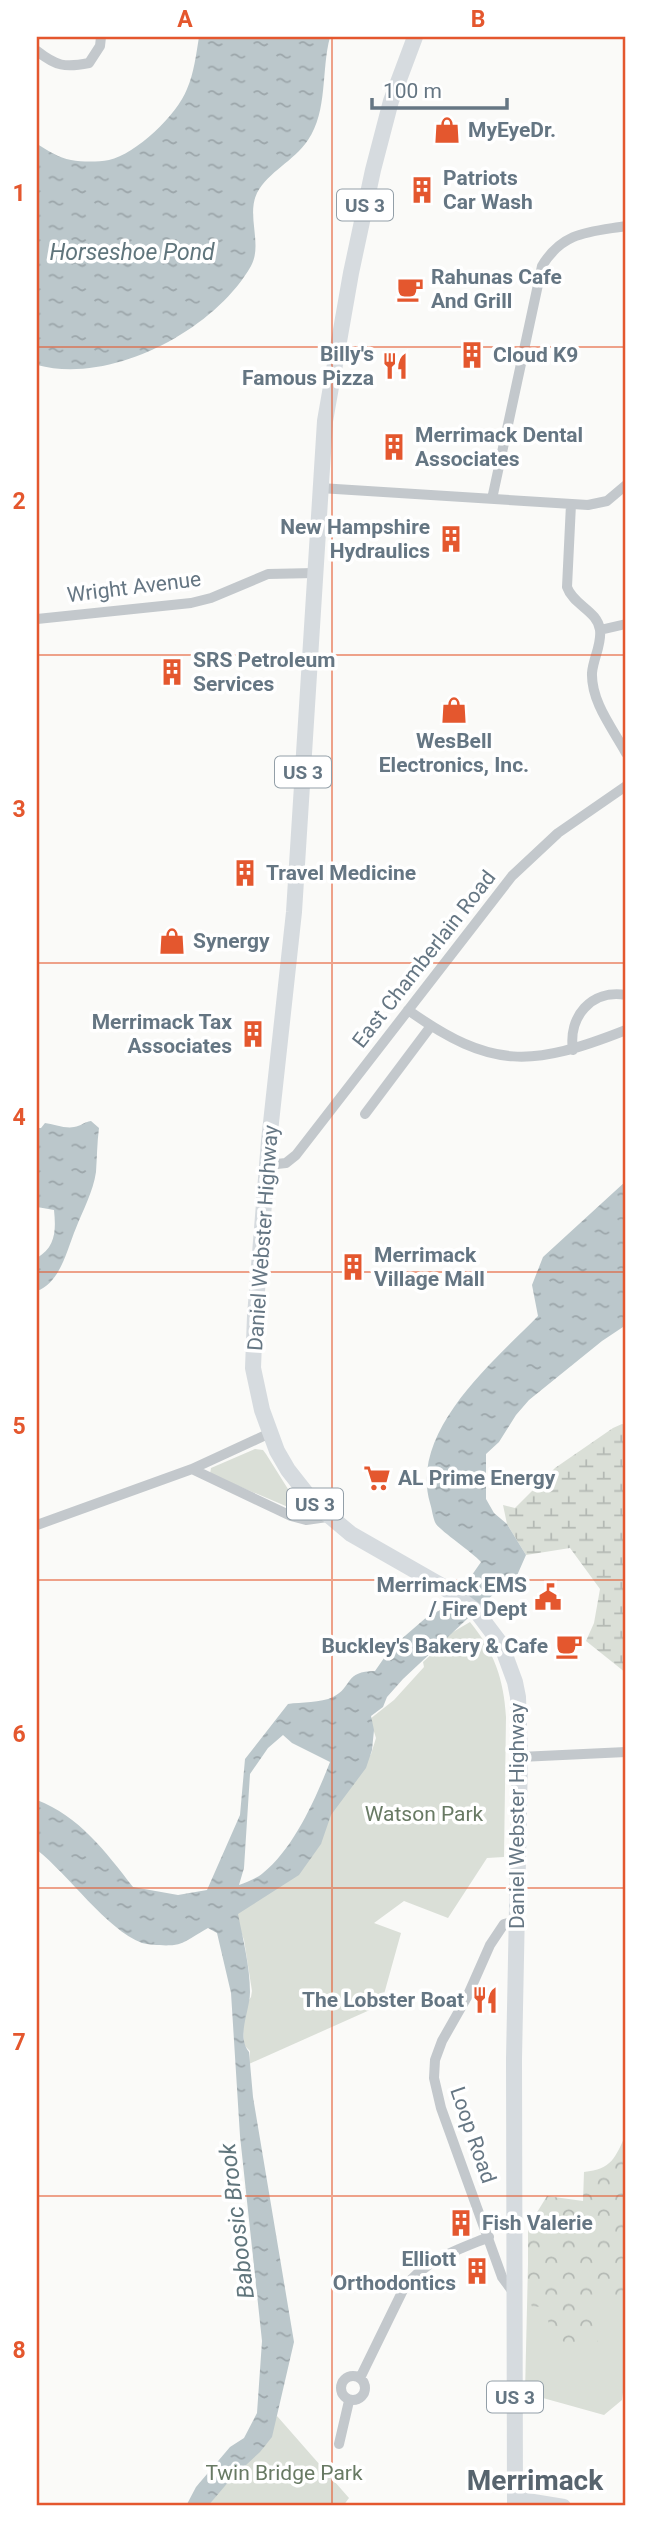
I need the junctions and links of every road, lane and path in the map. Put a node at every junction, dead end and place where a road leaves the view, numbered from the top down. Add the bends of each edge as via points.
1 (101, 37) edge
2 (415, 37) edge
3 (37, 51) edge
4 (626, 226) edge
5 (626, 485) edge
6 (320, 488) junction
7 (492, 499) junction
8 (571, 504) junction
9 (315, 573) junction
10 (37, 619) edge
11 (626, 624) edge
12 (600, 630) junction
13 (626, 753) edge
14 (626, 786) edge
15 (626, 995) edge
16 (408, 1010) junction
17 (431, 1026) junction
18 (626, 1030) edge
19 (573, 1050) junction
20 (365, 1114) dead end
21 (268, 1166) junction
22 (270, 1433) junction
23 (192, 1469) junction
24 (327, 1517) junction
25 (37, 1525) edge
26 (626, 1752) edge
27 (520, 1757) junction
28 (516, 1921) junction
29 (489, 2237) junction
30 (516, 2295) junction
31 (360, 2378) junction
32 (349, 2401) junction
33 (339, 2444) dead end
34 (515, 2502) edge
35 (564, 2506) edge

1 - 3 street via 89,63 68,68
2 - 6 main road, Daniel Webster Highway / US 3 via 391,101 365,205 331,379
4 - 7 street via 568,239 542,266
5 - 8 street via 607,501
6 - 7 street
6 - 9 main road, Daniel Webster Highway / US 3
7 - 8 street
8 - 12 street via 567,587
9 - 10 street, Wright Avenue via 268,574 191,603
9 - 21 main road, Daniel Webster Highway / US 3 via 294,912
11 - 12 street
12 - 13 street via 593,686
14 - 16 street, East Chamberlain Road via 558,833 512,876
15 - 19 street via 599,997 583,1009 573,1025
16 - 17 street
16 - 21 street, East Chamberlain Road via 296,1155 286,1163
17 - 19 street via 461,1044 502,1055
17 - 20 street
18 - 19 street
21 - 22 main road, Daniel Webster Highway / US 3 via 253,1347 257,1389
22 - 23 street
22 - 24 main road, Daniel Webster Highway / US 3 via 288,1470
23 - 24 street via 291,1516 306,1520
23 - 25 street
24 - 27 main road, Daniel Webster Highway / US 3 via 442,1586 490,1626 510,1662 515,1682
26 - 27 street
27 - 28 main road, Daniel Webster Highway / US 3
28 - 29 street, Loop Road via 504,1924 493,1939 442,2041 434,2068 441,2108
28 - 30 main road, Daniel Webster Highway / US 3
29 - 30 street, Loop Road via 502,2277
29 - 31 street via 424,2266 414,2275
30 - 34 main road, Daniel Webster Highway / US 3
31 - 32 street via 364,2391
31 - 32 street via 351,2375 342,2384
32 - 33 street
34 - 35 street

